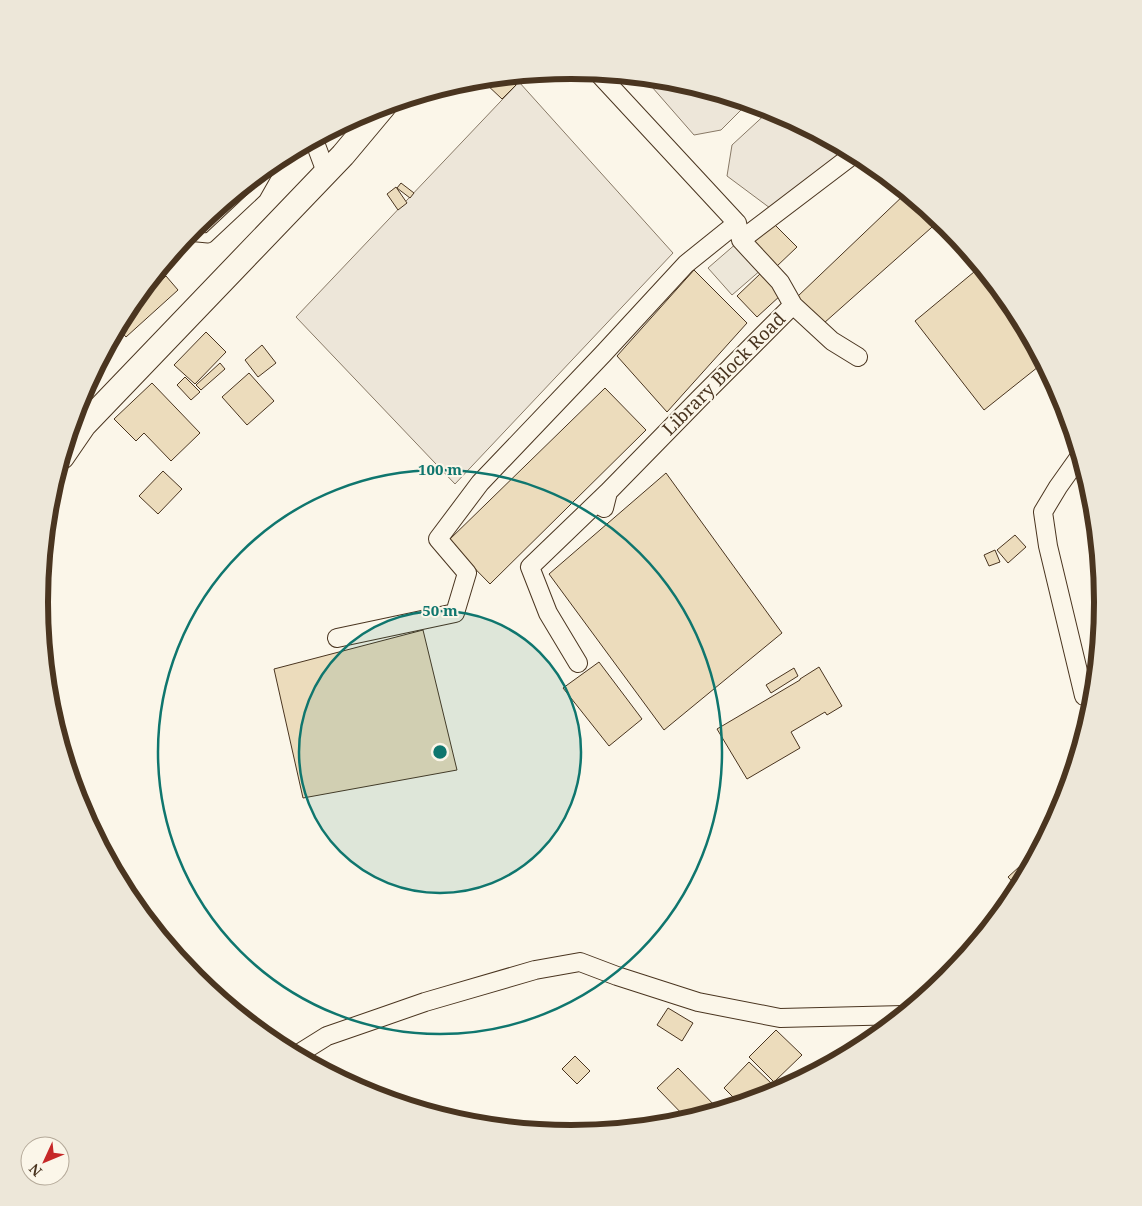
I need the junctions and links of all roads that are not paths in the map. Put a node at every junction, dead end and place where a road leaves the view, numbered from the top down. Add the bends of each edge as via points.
1 (607, 81) edge
2 (374, 118) edge
3 (316, 146) edge
4 (847, 159) edge
5 (326, 172) junction
6 (263, 180) edge
7 (739, 232) junction
8 (197, 237) edge
9 (793, 305) junction
10 (858, 357) dead end
11 (73, 441) edge
12 (1075, 463) edge
13 (337, 638) dead end
14 (578, 663) dead end
15 (1084, 696) dead end
16 (893, 1015) edge
17 (302, 1052) edge

1 - 7 street, Library Block Road
2 - 5 main road
3 - 5 street
4 - 7 street
5 - 11 main road via 84,425
6 - 8 lane via 256,193 208,238
7 - 9 street, Library Block Road via 780,282
7 - 13 street via 686,264 480,483 438,540 467,572 455,613
9 - 10 street via 832,341
9 - 14 street, Library Block Road via 700,398 606,500 530,567 548,613
12 - 15 street via 1043,512 1048,546
16 - 17 street via 780,1018 698,1002 580,962 535,970 382,1016 327,1036

